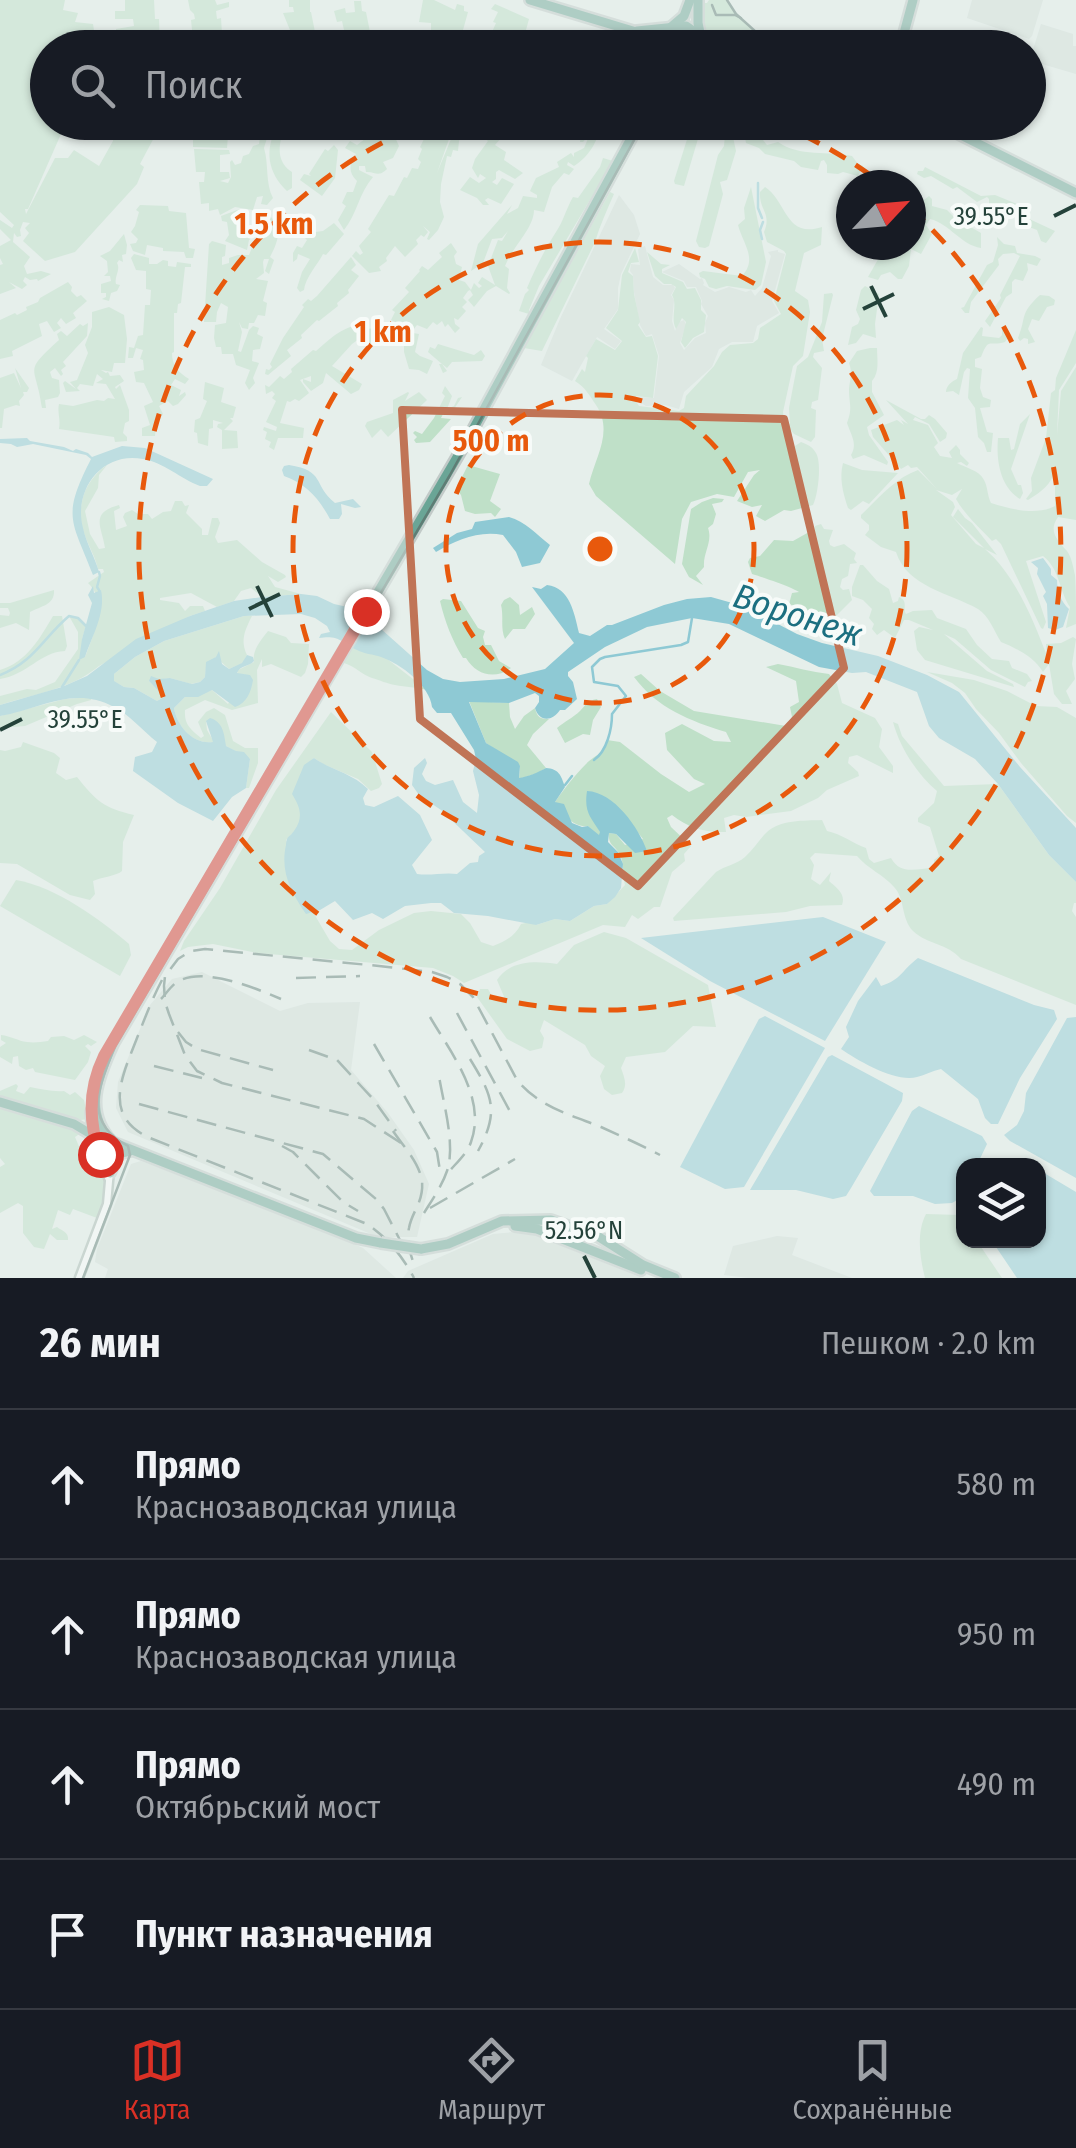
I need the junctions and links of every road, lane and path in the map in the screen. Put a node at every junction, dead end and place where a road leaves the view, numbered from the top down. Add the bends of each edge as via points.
1 (530, 0) edge
2 (690, 0) edge
3 (698, 0) edge
4 (913, 0) edge
5 (671, 27) junction
6 (631, 30) edge
7 (654, 30) edge
8 (668, 30) edge
9 (693, 30) edge
10 (700, 30) edge
11 (905, 30) edge
12 (628, 140) edge
13 (971, 140) edge
14 (1076, 193) edge
15 (0, 1102) edge
16 (95, 1128) junction
17 (111, 1141) junction
18 (99, 1151) junction
19 (118, 1153) junction
20 (142, 1153) junction
21 (110, 1179) junction
22 (564, 1224) junction
23 (560, 1237) junction
24 (602, 1239) junction
25 (420, 1249) junction
26 (594, 1251) junction
27 (79, 1278) edge
28 (662, 1278) edge
29 (675, 1278) edge

1 - 6 main road
2 - 5 main road
3 - 10 main road
4 - 11 main road
5 - 7 main road
5 - 8 main road
5 - 9 main road
12 - 16 main road via 431,498 100,1065 92,1094
13 - 14 main road
15 - 16 main road
16 - 17 main road
16 - 18 main road
17 - 18 main road via 102,1141
17 - 19 street
17 - 20 main road
18 - 19 main road
18 - 21 street
19 - 20 main road
19 - 21 main road
20 - 25 main road, bridge via 356,1238
21 - 27 street
22 - 23 main road
22 - 24 main road
22 - 25 main road via 502,1221
23 - 25 main road via 509,1226 450,1248
23 - 26 main road
24 - 26 main road
24 - 29 main road
26 - 28 main road

